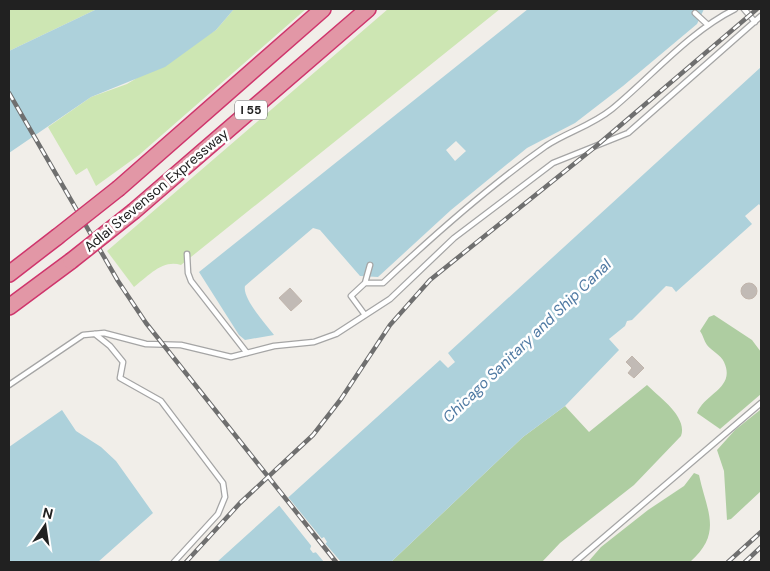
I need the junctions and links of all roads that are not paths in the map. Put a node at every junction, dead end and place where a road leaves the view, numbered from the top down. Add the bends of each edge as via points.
1 (323, 9) edge
2 (368, 9) edge
3 (735, 9) edge
4 (744, 9) edge
5 (695, 13) dead end
6 (761, 16) edge
7 (755, 22) junction
8 (708, 25) junction
9 (187, 254) dead end
10 (370, 265) dead end
11 (9, 274) edge
12 (366, 283) junction
13 (9, 307) edge
14 (365, 315) junction
15 (95, 333) junction
16 (247, 353) junction
17 (9, 385) edge
18 (761, 403) edge
19 (174, 562) edge
20 (575, 562) edge

1 - 11 highway, Adlai Stevenson Expressway / I 55, bridge via 120,188
2 - 13 highway, Adlai Stevenson Expressway / I 55, bridge via 134,211
3 - 8 lane
4 - 7 lane
5 - 8 lane
6 - 7 lane
7 - 14 lane via 628,133 553,163 454,238 390,299
8 - 12 lane via 611,110 589,126 548,145 478,199 383,283
9 - 16 lane via 191,281
10 - 12 lane
12 - 14 lane via 351,296
14 - 16 lane via 336,334 314,342 274,346
15 - 16 lane via 146,344 180,345 231,357
15 - 17 lane via 74,340
15 - 19 lane via 123,362 120,378 161,401 223,483 225,497 218,514
18 - 20 lane

